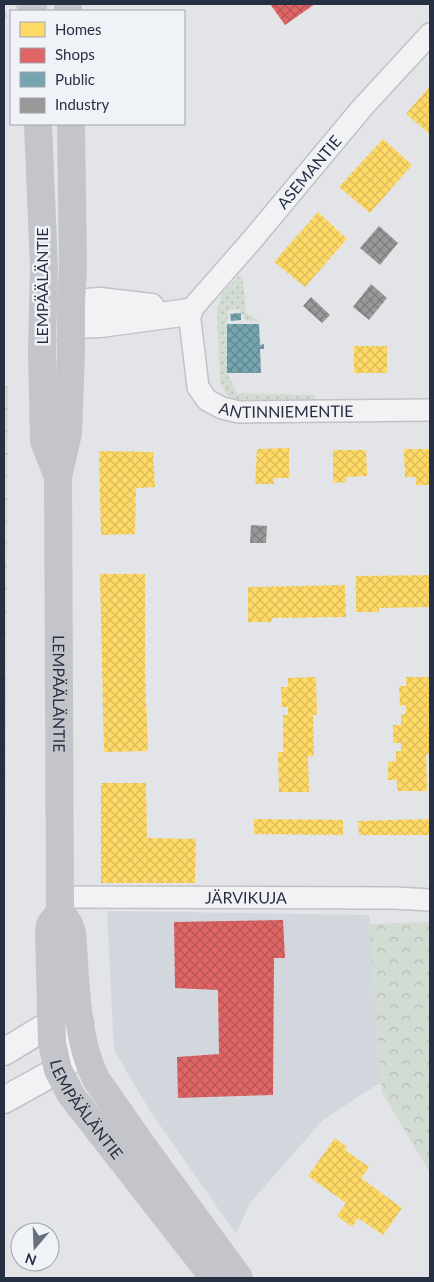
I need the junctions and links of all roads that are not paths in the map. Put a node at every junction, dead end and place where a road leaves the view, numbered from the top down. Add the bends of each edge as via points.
1 (430, 34) edge
2 (38, 125) edge
3 (71, 125) edge
4 (189, 312) junction
5 (71, 314) junction
6 (42, 326) junction
7 (430, 410) edge
8 (58, 476) junction
9 (430, 900) edge
10 (60, 904) junction
11 (80, 1023) junction
12 (50, 1024) junction
13 (4, 1052) edge
14 (58, 1070) junction
15 (4, 1100) edge
16 (214, 1278) edge
17 (239, 1278) edge

1 - 4 street, ASEMANTIE via 362,108
2 - 6 main road, LEMPÄÄLÄNTIE via 44,268
3 - 5 main road, LEMPÄÄLÄNTIE
4 - 5 street via 100,324
4 - 7 street, ANTINNIEMENTIE via 198,387 206,400 222,408 239,412
5 - 6 street
5 - 8 main road, LEMPÄÄLÄNTIE via 68,434
6 - 8 main road, LEMPÄÄLÄNTIE via 44,441
8 - 10 main road, LEMPÄÄLÄNTIE
9 - 10 street, JÄRVIKUJA
10 - 11 main road, LEMPÄÄLÄNTIE via 72,934
10 - 12 main road, LEMPÄÄLÄNTIE via 48,932
11 - 12 street
11 - 14 street via 76,1047 68,1062
11 - 17 main road, LEMPÄÄLÄNTIE via 86,1058 96,1079
12 - 13 street
12 - 14 main road, LEMPÄÄLÄNTIE
14 - 15 street
14 - 16 main road, LEMPÄÄLÄNTIE via 71,1095

